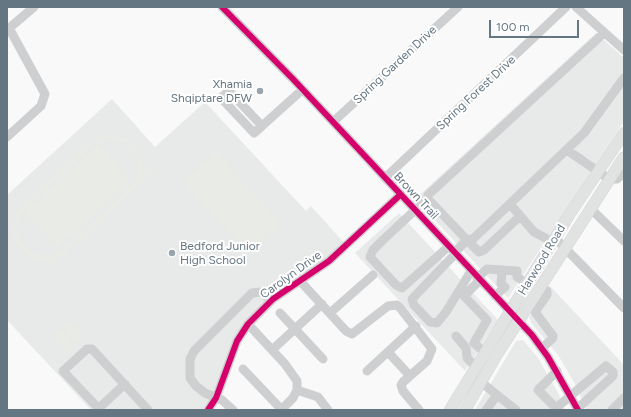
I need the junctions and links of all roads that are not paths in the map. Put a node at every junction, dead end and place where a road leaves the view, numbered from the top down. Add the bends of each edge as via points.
1 (34, 7) edge
2 (222, 7) edge
3 (458, 7) edge
4 (566, 7) edge
5 (576, 7) edge
6 (8, 29) edge
7 (604, 32) junction
8 (624, 50) edge
9 (624, 78) edge
10 (302, 90) junction
11 (333, 122) junction
12 (262, 126) junction
13 (624, 133) edge
14 (7, 137) edge
15 (567, 150) junction
16 (624, 157) edge
17 (598, 172) junction
18 (624, 172) edge
19 (385, 178) junction
20 (609, 179) junction
21 (400, 195) junction
22 (428, 198) junction
23 (510, 204) junction
24 (590, 208) junction
25 (415, 211) junction
26 (520, 216) junction
27 (467, 240) junction
28 (554, 240) junction
29 (624, 241) edge
30 (566, 248) junction
31 (452, 251) junction
32 (502, 271) junction
33 (373, 275) dead end
34 (476, 276) junction
35 (517, 277) junction
36 (301, 282) junction
37 (527, 283) junction
38 (506, 286) junction
39 (541, 286) junction
40 (495, 296) junction
41 (271, 302) junction
42 (322, 304) junction
43 (624, 308) edge
44 (510, 312) junction
45 (280, 313) dead end
46 (330, 313) junction
47 (518, 321) junction
48 (248, 324) junction
49 (416, 326) junction
50 (295, 329) junction
51 (456, 336) dead end
52 (542, 348) junction
53 (272, 350) junction
54 (388, 352) junction
55 (485, 353) junction
56 (323, 359) dead end
57 (476, 367) junction
58 (243, 369) dead end
59 (367, 371) dead end
60 (557, 371) junction
61 (410, 376) junction
62 (481, 382) junction
63 (125, 384) junction
64 (298, 390) junction
65 (497, 395) junction
66 (572, 396) junction
67 (216, 398) junction
68 (624, 398) edge
69 (99, 409) edge
70 (556, 409) edge
71 (578, 409) edge
72 (148, 410) edge
73 (208, 410) edge
74 (233, 410) edge
75 (281, 410) edge
76 (328, 410) edge
77 (418, 410) edge
78 (450, 410) edge
79 (465, 410) edge
80 (486, 410) edge
81 (516, 410) edge
82 (612, 410) edge

1 - 6 street
2 - 10 street, Brown Trail
3 - 11 street, Spring Garden Drive
4 - 19 street, Spring Forest Drive
5 - 7 street
6 - 14 street via 45,94 41,106
7 - 8 street
7 - 22 street via 428,195
9 - 15 street via 584,133
10 - 11 street, Brown Trail
10 - 12 street
11 - 19 street, Brown Trail
12 - 12 street via 229,90 221,98 254,133
13 - 17 main road, Harwood Road
15 - 17 street
15 - 23 street
16 - 20 main road, Harwood Road
17 - 20 street
17 - 28 main road, Harwood Road
18 - 20 street via 616,179
19 - 21 street, Brown Trail
20 - 24 main road, Harwood Road
21 - 25 street, Brown Trail
21 - 36 street, Carolyn Drive via 329,261
22 - 25 street
22 - 27 street
23 - 26 street
23 - 27 street via 473,239
24 - 29 street
24 - 30 main road, Harwood Road
25 - 31 street, Brown Trail
25 - 31 street via 380,242 370,257 396,285 402,288
26 - 27 street via 484,250 479,252
26 - 28 street via 534,232
27 - 31 street
28 - 30 street
28 - 37 main road, Harwood Road
30 - 39 main road, Harwood Road
30 - 43 street
31 - 34 street, Brown Trail
31 - 34 street via 412,299 414,305 430,322 436,322 446,312
32 - 34 street via 487,269
32 - 35 street via 517,271
32 - 38 street via 501,284
33 - 46 street
34 - 40 street, Brown Trail
34 - 55 street via 464,296 487,320 474,343
35 - 37 street
35 - 38 street via 516,285
36 - 41 street, Carolyn Drive
36 - 42 street
37 - 44 main road, Harwood Road
38 - 40 street
39 - 47 main road, Harwood Road
39 - 52 street via 547,291 535,312 553,336
40 - 44 street, Brown Trail
41 - 48 street, Carolyn Drive
41 - 67 street via 262,292 252,293 194,351 190,359 190,378 205,393
42 - 46 street
42 - 50 street
44 - 47 street, Brown Trail
44 - 55 main road, Harwood Road
45 - 50 street
46 - 49 street via 352,334 392,304 401,308
47 - 52 street, Brown Trail
47 - 62 main road, Harwood Road
48 - 53 street
48 - 67 street, Carolyn Drive via 232,352
49 - 54 street
49 - 61 street via 432,349 427,361
50 - 53 street
50 - 56 street
51 - 57 street via 466,348 467,358
52 - 60 street, Brown Trail
53 - 64 street via 295,377
54 - 59 street
54 - 61 street
55 - 57 main road, Harwood Road
57 - 78 main road, Harwood Road
58 - 75 street
60 - 66 street, Brown Trail
60 - 70 street via 538,390
61 - 77 street via 401,388
62 - 65 street
62 - 79 main road, Harwood Road
63 - 69 street
63 - 69 street via 92,349 87,349 63,371
63 - 72 street
64 - 75 street
64 - 76 street via 318,397
65 - 80 street
65 - 81 street
66 - 70 street
66 - 71 street, Brown Trail
66 - 71 street via 603,366 613,372 613,376
67 - 73 street, Carolyn Drive
67 - 74 street
68 - 82 street

